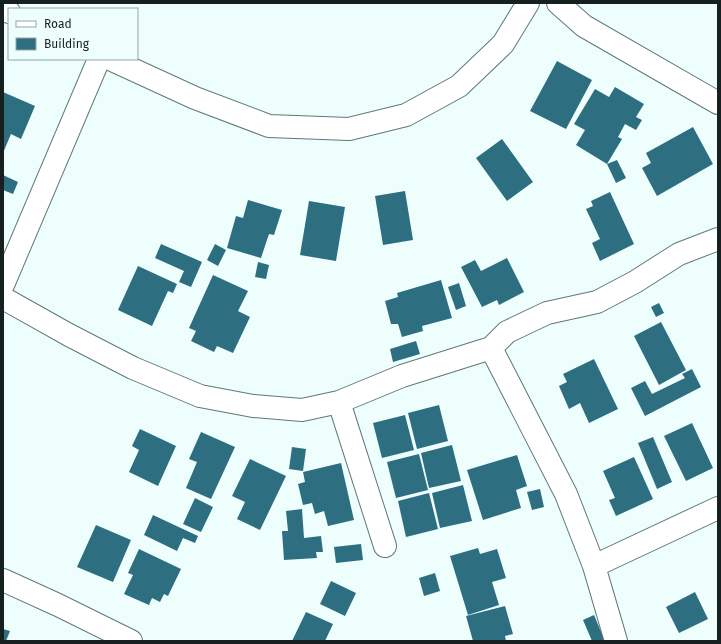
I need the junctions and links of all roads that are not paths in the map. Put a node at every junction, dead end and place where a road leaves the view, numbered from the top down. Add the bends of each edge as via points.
1 (528, 3) edge
2 (558, 3) edge
3 (99, 60) edge
4 (112, 60) edge
5 (718, 103) edge
6 (718, 239) edge
7 (3, 285) edge
8 (3, 298) edge
9 (491, 348) junction
10 (339, 402) junction
11 (718, 508) edge
12 (385, 546) dead end
13 (594, 566) junction
14 (3, 580) edge
15 (131, 641) edge
16 (616, 641) edge

1 - 4 street via 503,44 459,86 406,115 349,129 269,126 195,98
2 - 5 street via 584,26
3 - 7 street
6 - 9 street via 679,254 597,302 547,313 507,332
8 - 10 street via 126,364 200,396 253,406 302,410
9 - 10 street via 402,376
9 - 13 street via 566,494
10 - 12 street
11 - 13 street
13 - 16 street
14 - 15 street

